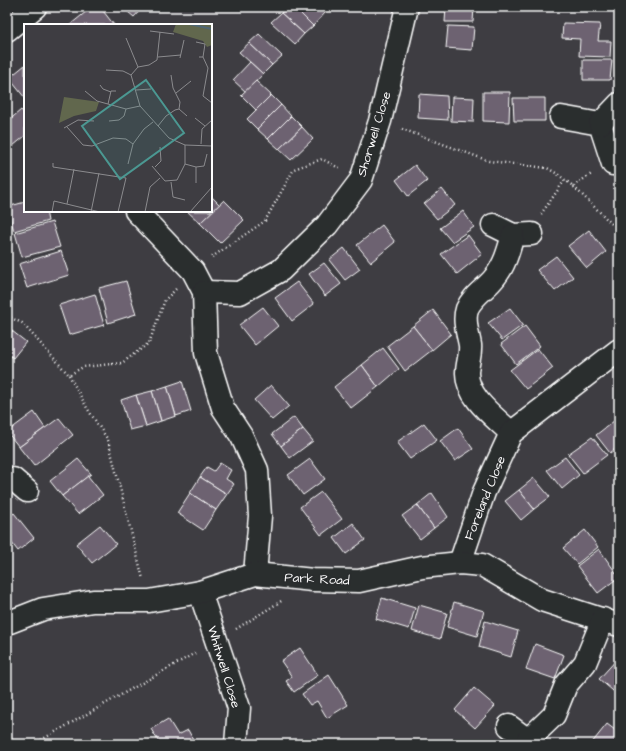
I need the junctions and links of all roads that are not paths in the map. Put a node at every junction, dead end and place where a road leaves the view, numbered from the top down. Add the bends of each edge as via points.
1 (36, 7) edge
2 (407, 7) edge
3 (7, 30) edge
4 (619, 104) edge
5 (561, 117) dead end
6 (600, 124) junction
7 (613, 164) dead end
8 (137, 212) edge
9 (493, 225) dead end
10 (204, 292) junction
11 (619, 350) edge
12 (512, 433) junction
13 (7, 479) edge
14 (27, 491) dead end
15 (460, 563) junction
16 (255, 574) junction
17 (200, 592) junction
18 (611, 622) edge
19 (7, 623) edge
20 (509, 726) dead end
21 (529, 742) edge
22 (236, 744) edge

1 - 3 street
2 - 10 street, Shorwell Close via 380,121 361,180 321,231 281,270 240,293
4 - 6 street
5 - 6 street
6 - 7 street
8 - 10 street via 193,271
9 - 12 street via 523,234 496,276 467,309 465,322 470,347 467,373 469,386 475,396
10 - 16 street via 206,353 223,408 242,437 257,470 260,516
11 - 12 street, Foreland Close
12 - 15 street, Foreland Close via 484,492
13 - 14 street via 13,479
15 - 16 street, Park Road via 422,567 359,581 313,580
15 - 18 street, Park Road via 482,565 542,600
16 - 17 street, Park Road
17 - 19 street, Park Road via 149,601 93,601 43,609
17 - 22 street, Whitwell Close via 239,708
18 - 21 street via 585,663 566,685 554,715
20 - 21 street

